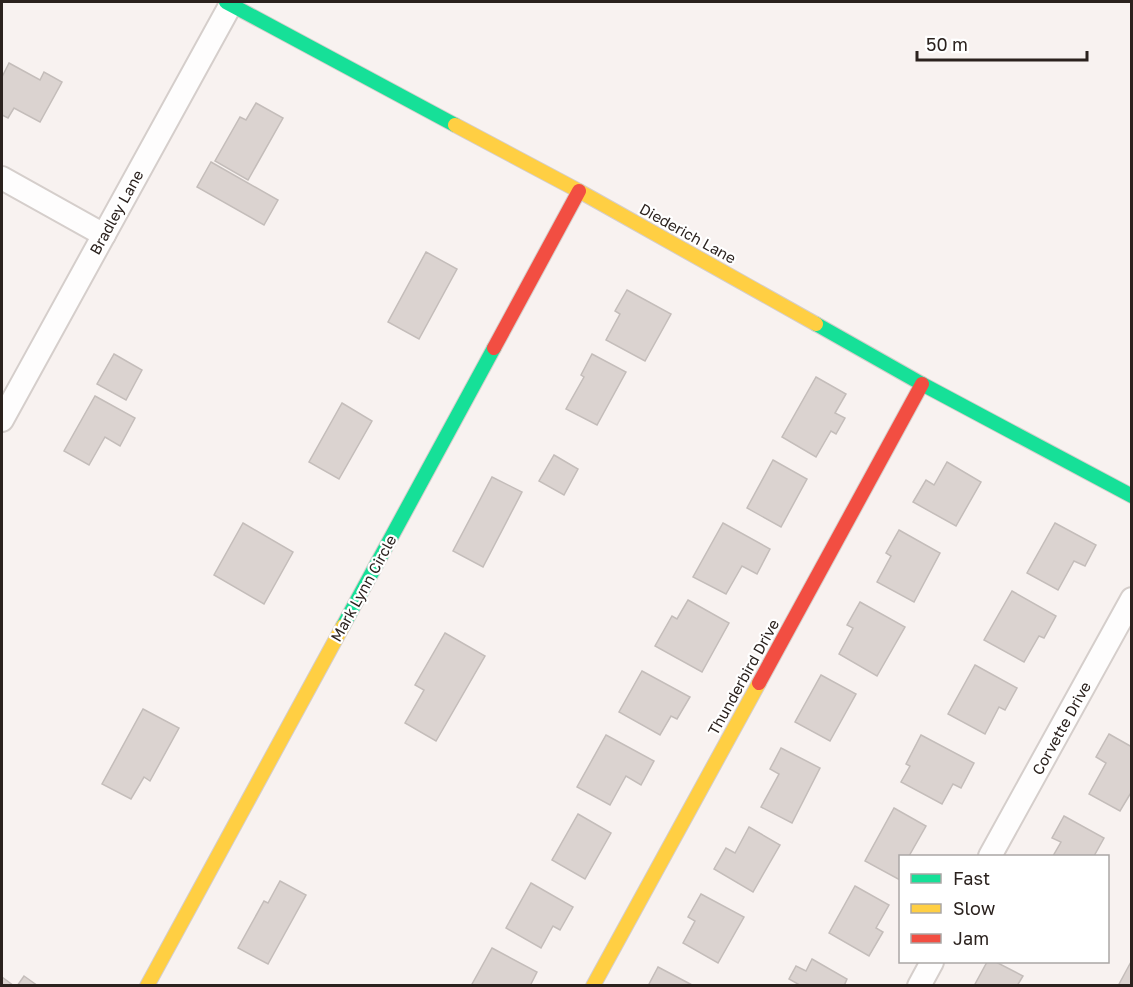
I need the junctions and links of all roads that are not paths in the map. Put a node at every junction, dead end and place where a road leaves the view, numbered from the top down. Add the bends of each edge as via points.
1 (228, 3) edge
2 (2, 178) edge
3 (579, 191) junction
4 (104, 235) junction
5 (922, 384) junction
6 (2, 420) edge
7 (1131, 496) edge
8 (1131, 598) edge
9 (991, 855) edge
10 (931, 963) edge
11 (147, 986) edge
12 (593, 986) edge
13 (919, 986) edge

1 - 3 street, Diederich Lane
1 - 4 street, Bradley Lane
2 - 4 street
3 - 5 street, Diederich Lane
3 - 11 street, Mark Lynn Circle
4 - 6 street, Bradley Lane
5 - 7 street, Diederich Lane
5 - 12 street, Thunderbird Drive
8 - 9 street, Corvette Drive
10 - 13 street

